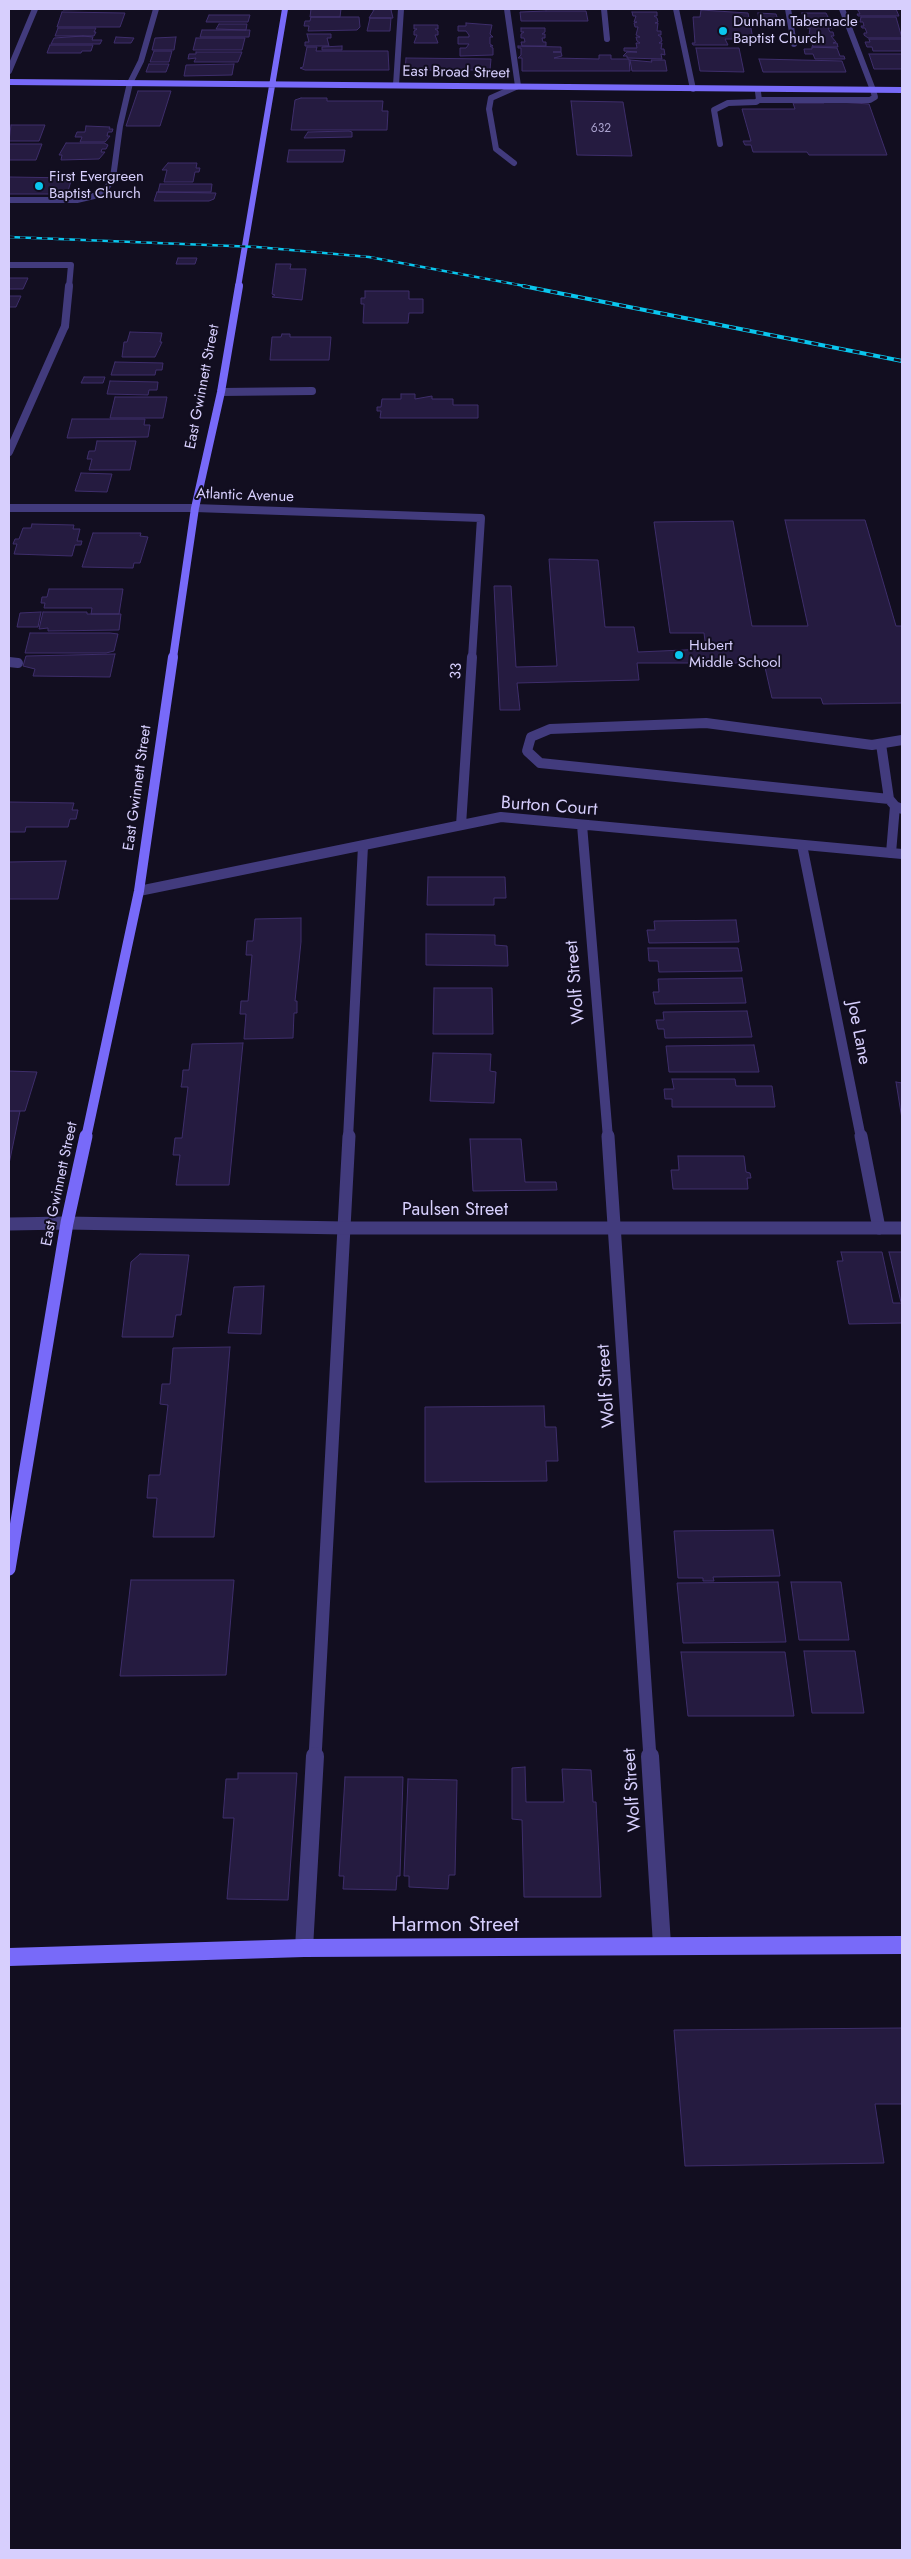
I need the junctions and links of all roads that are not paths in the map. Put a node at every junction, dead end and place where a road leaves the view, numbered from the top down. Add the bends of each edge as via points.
1 (35, 9) edge
2 (156, 9) edge
3 (285, 9) edge
4 (401, 9) edge
5 (507, 9) edge
6 (604, 9) edge
7 (676, 9) edge
8 (788, 9) edge
9 (842, 9) edge
10 (607, 39) dead end
11 (794, 44) dead end
12 (9, 71) edge
13 (9, 82) edge
14 (130, 82) junction
15 (273, 83) junction
16 (396, 84) junction
17 (518, 86) junction
18 (693, 89) junction
19 (758, 90) junction
20 (872, 90) junction
21 (902, 90) edge
22 (759, 100) junction
23 (720, 144) dead end
24 (514, 163) dead end
25 (9, 200) edge
26 (9, 265) edge
27 (312, 391) dead end
28 (221, 392) junction
29 (9, 452) edge
30 (9, 508) edge
31 (195, 508) junction
32 (481, 518) joint
33 (902, 740) edge
34 (881, 744) junction
35 (895, 805) edge
36 (461, 825) junction
37 (582, 825) junction
38 (802, 845) junction
39 (363, 846) junction
40 (891, 853) junction
41 (902, 854) edge
42 (139, 891) junction
43 (67, 1223) junction
44 (9, 1224) edge
45 (344, 1228) junction
46 (616, 1228) junction
47 (879, 1228) junction
48 (902, 1228) edge
49 (9, 1569) edge
50 (662, 1945) junction
51 (902, 1945) edge
52 (304, 1948) junction
53 (9, 1957) edge

1 - 12 street
2 - 14 street via 141,61
3 - 15 main road, East Gwinnett Street
4 - 16 street
5 - 17 street
6 - 10 street
7 - 18 street
8 - 11 street
9 - 20 street
13 - 14 main road, East Broad Street
14 - 15 main road, East Broad Street
14 - 25 street via 113,178 106,189 77,200
15 - 16 main road, East Broad Street
15 - 28 main road, East Gwinnett Street
16 - 17 main road, East Broad Street
17 - 18 main road, East Broad Street
17 - 24 street via 491,98 489,109 496,149
18 - 19 main road, East Broad Street
19 - 20 main road, East Broad Street
19 - 22 street
20 - 21 main road, East Broad Street
20 - 22 street via 875,97 870,100
22 - 23 street via 722,105 714,110
26 - 29 street via 72,265 65,326
27 - 28 street
28 - 31 main road, East Gwinnett Street
30 - 31 street, Atlantic Avenue
31 - 32 street, Atlantic Avenue
31 - 42 main road, East Gwinnett Street
32 - 36 street, 33
33 - 34 street
34 - 35 street
34 - 35 street via 872,746 706,722 550,729 531,736 527,751 540,763
35 - 40 street
36 - 37 street, Burton Court via 501,817
36 - 39 street, Burton Court
37 - 38 street, Burton Court
37 - 46 street, Wolf Street
38 - 40 street, Burton Court
38 - 47 street, Joe Lane
39 - 42 street, Burton Court
39 - 45 street
40 - 41 street, Burton Court
42 - 43 main road, East Gwinnett Street
43 - 44 street, Paulsen Street
43 - 45 street, Paulsen Street
43 - 49 main road, East Gwinnett Street
45 - 46 street, Paulsen Street
45 - 52 street
46 - 47 street, Paulsen Street
46 - 50 street, Wolf Street
47 - 48 street, Paulsen Street
50 - 51 main road, Harmon Street
50 - 52 main road, Harmon Street
52 - 53 main road, Harmon Street

